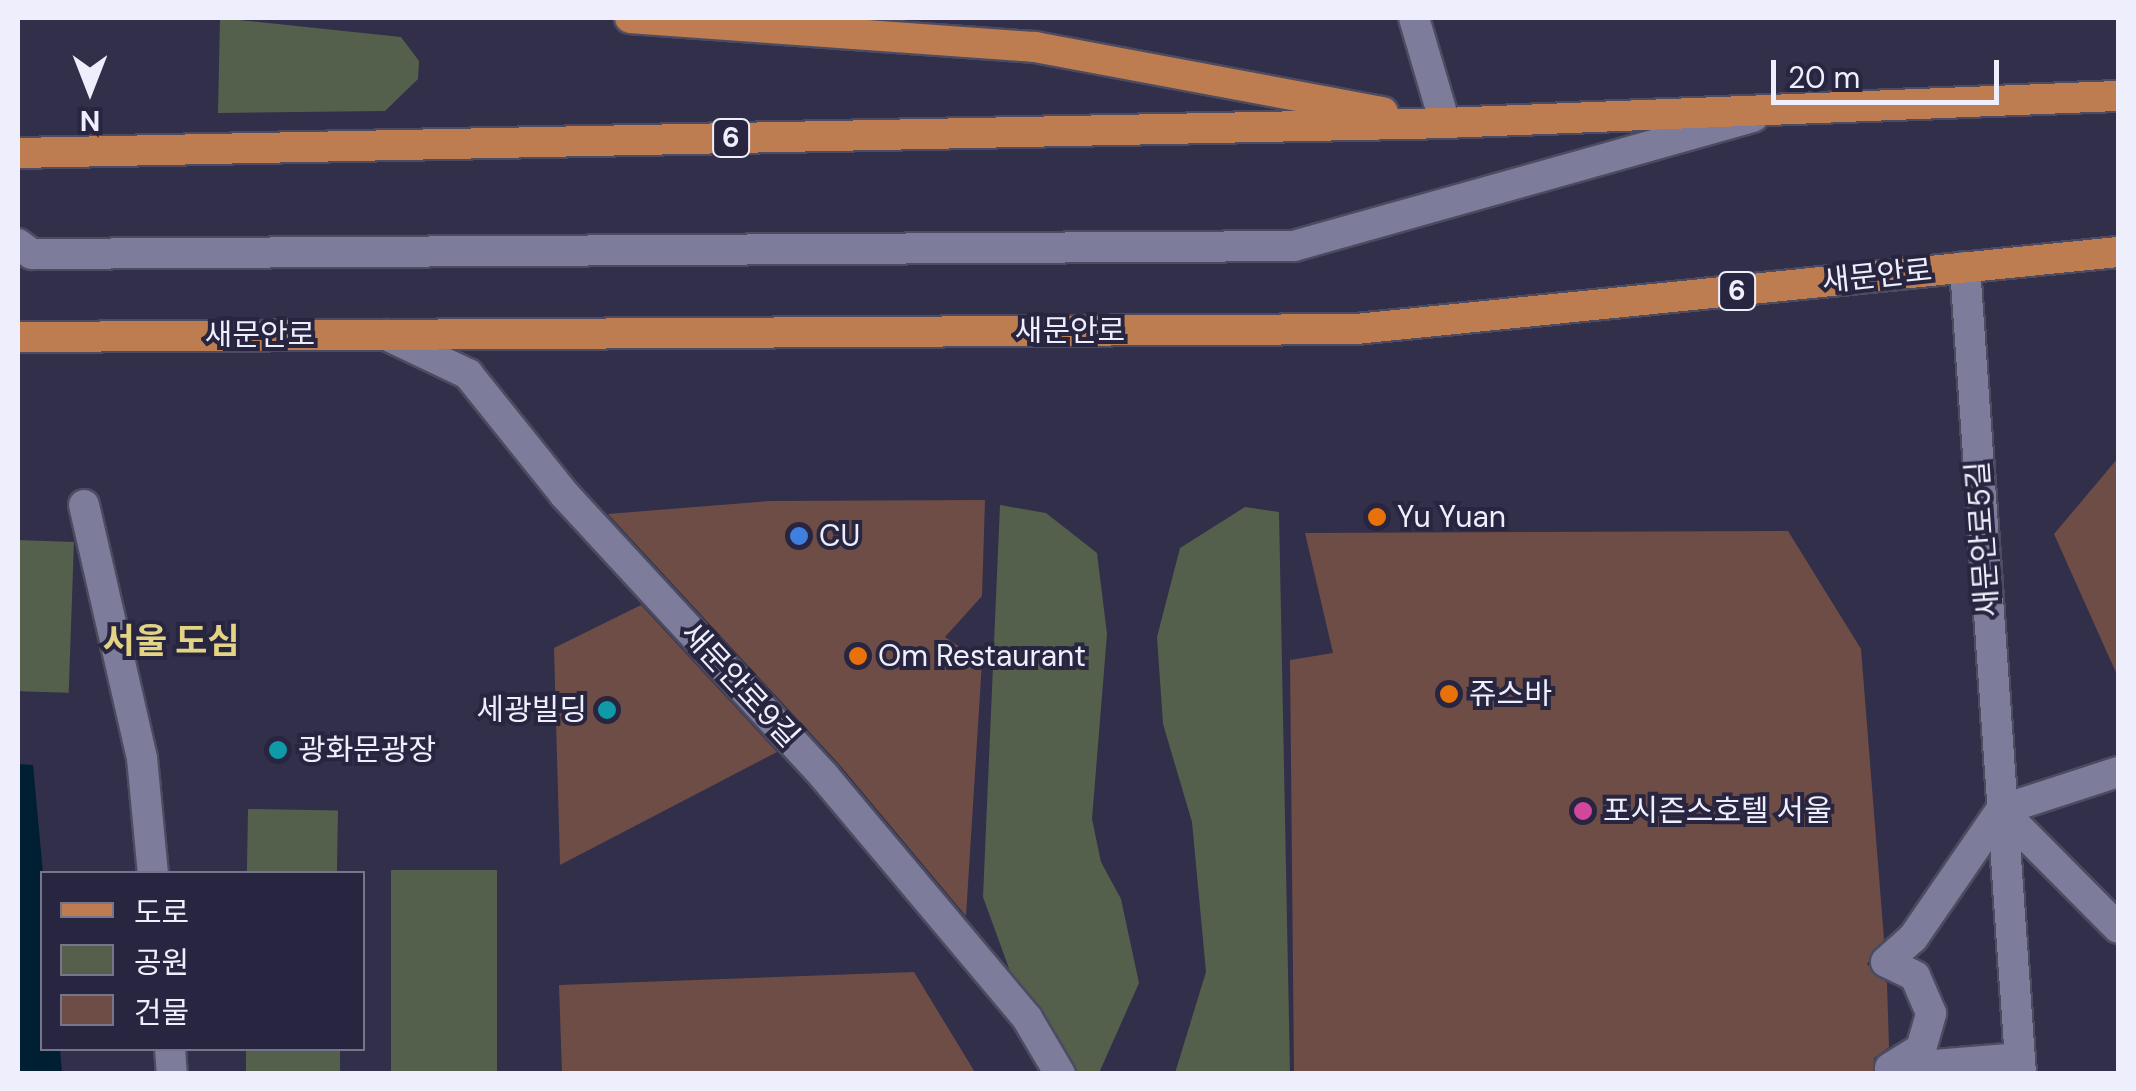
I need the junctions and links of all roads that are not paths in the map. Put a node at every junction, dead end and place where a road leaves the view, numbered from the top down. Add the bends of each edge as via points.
1 (630, 18) edge
2 (1414, 18) edge
3 (2118, 96) edge
4 (1780, 109) junction
5 (1445, 123) junction
6 (18, 153) edge
7 (18, 244) edge
8 (2118, 252) edge
9 (1966, 268) junction
10 (386, 334) junction
11 (18, 337) edge
12 (84, 505) dead end
13 (2118, 772) edge
14 (2001, 810) junction
15 (153, 871) edge
16 (2118, 928) edge
17 (2020, 1066) edge
18 (1060, 1074) edge

1 - 5 main road via 1035,47
2 - 5 street
3 - 4 main road, 6
4 - 5 main road, 6
4 - 7 street via 1294,246 32,254
5 - 6 main road, 6
8 - 9 main road, 새문안로 / 6
9 - 10 main road, 새문안로 / 6 via 1356,330
9 - 14 street, 새문안로5길
10 - 11 main road, 새문안로 / 6
10 - 18 street, 새문안로9길 via 468,374 564,494 836,791 1027,1018
12 - 15 street via 142,758
13 - 14 street
14 - 16 street
14 - 17 street, 새문안로5길
14 - 17 street via 1913,938 1886,962 1915,976 1931,1012 1921,1049 1890,1068

